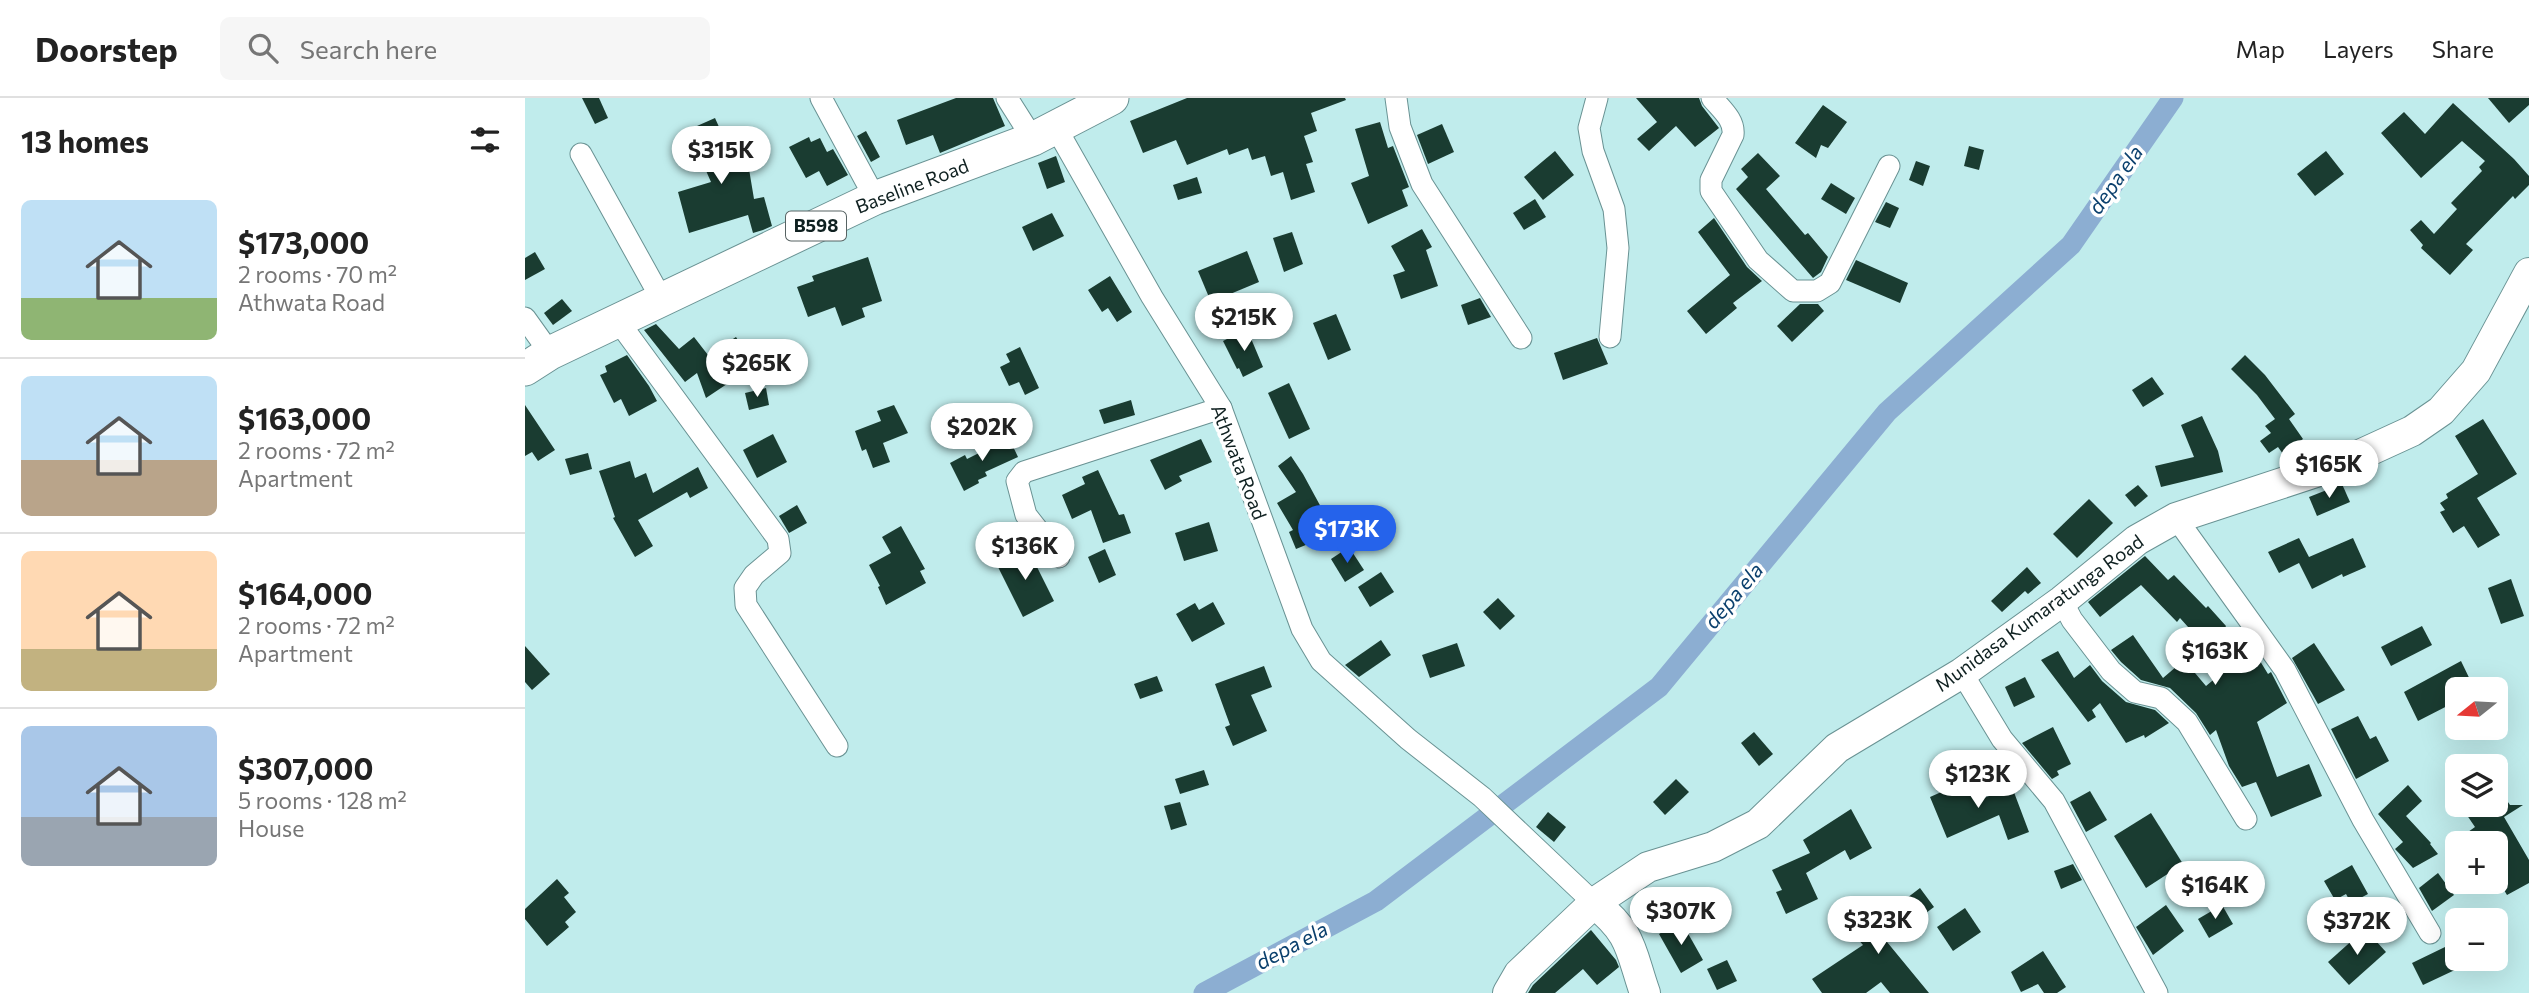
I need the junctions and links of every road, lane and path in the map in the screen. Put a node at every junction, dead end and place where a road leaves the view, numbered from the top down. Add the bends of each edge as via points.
1 (821, 98) edge
2 (1007, 98) edge
3 (1112, 98) edge
4 (1397, 98) edge
5 (1597, 98) edge
6 (1711, 98) edge
7 (1044, 133) junction
8 (581, 154) dead end
9 (1889, 166) dead end
10 (875, 198) junction
11 (2529, 273) edge
12 (662, 300) junction
13 (525, 318) edge
14 (618, 321) junction
15 (1610, 337) dead end
16 (1521, 338) dead end
17 (538, 361) edge
18 (1221, 408) junction
19 (2176, 518) junction
20 (1059, 557) dead end
21 (2062, 601) junction
22 (1962, 673) junction
23 (837, 746) dead end
24 (2246, 819) dead end
25 (1594, 903) junction
26 (2430, 933) dead end
27 (1508, 993) edge
28 (1646, 993) edge
29 (2157, 993) edge

1 - 10 street
2 - 7 street, Athwata Road
3 - 7 main road, Baseline Road / B598
4 - 16 street via 1400,127 1422,184
5 - 15 street via 1588,128 1614,209 1618,248
6 - 9 street via 1734,128 1711,180 1711,191 1758,260 1793,291 1817,290 1830,283
7 - 10 main road, Baseline Road / B598
7 - 18 street, Athwata Road
8 - 12 street
10 - 12 main road, Baseline Road / B598
11 - 19 street, Munidasa Kumaratunga Road via 2476,371 2441,411 2412,431 2340,464
12 - 14 main road, Baseline Road / B598
13 - 17 street
14 - 17 main road, Baseline Road / B598
14 - 23 street via 778,539 780,554 745,588 746,605
18 - 20 street via 1024,472 1017,481 1026,514
18 - 25 street, Athwata Road via 1302,629 1321,661 1482,797
19 - 21 street, Munidasa Kumaratunga Road via 2137,540
19 - 26 street via 2285,670 2363,820
21 - 22 street, Munidasa Kumaratunga Road
21 - 24 street via 2111,671 2135,692 2161,698 2187,722
22 - 25 street, Munidasa Kumaratunga Road via 1837,748 1758,824 1713,847 1649,867
22 - 29 street via 2002,738 2054,801
25 - 27 street, Munidasa Kumaratunga Road via 1519,974
25 - 28 street via 1625,934

